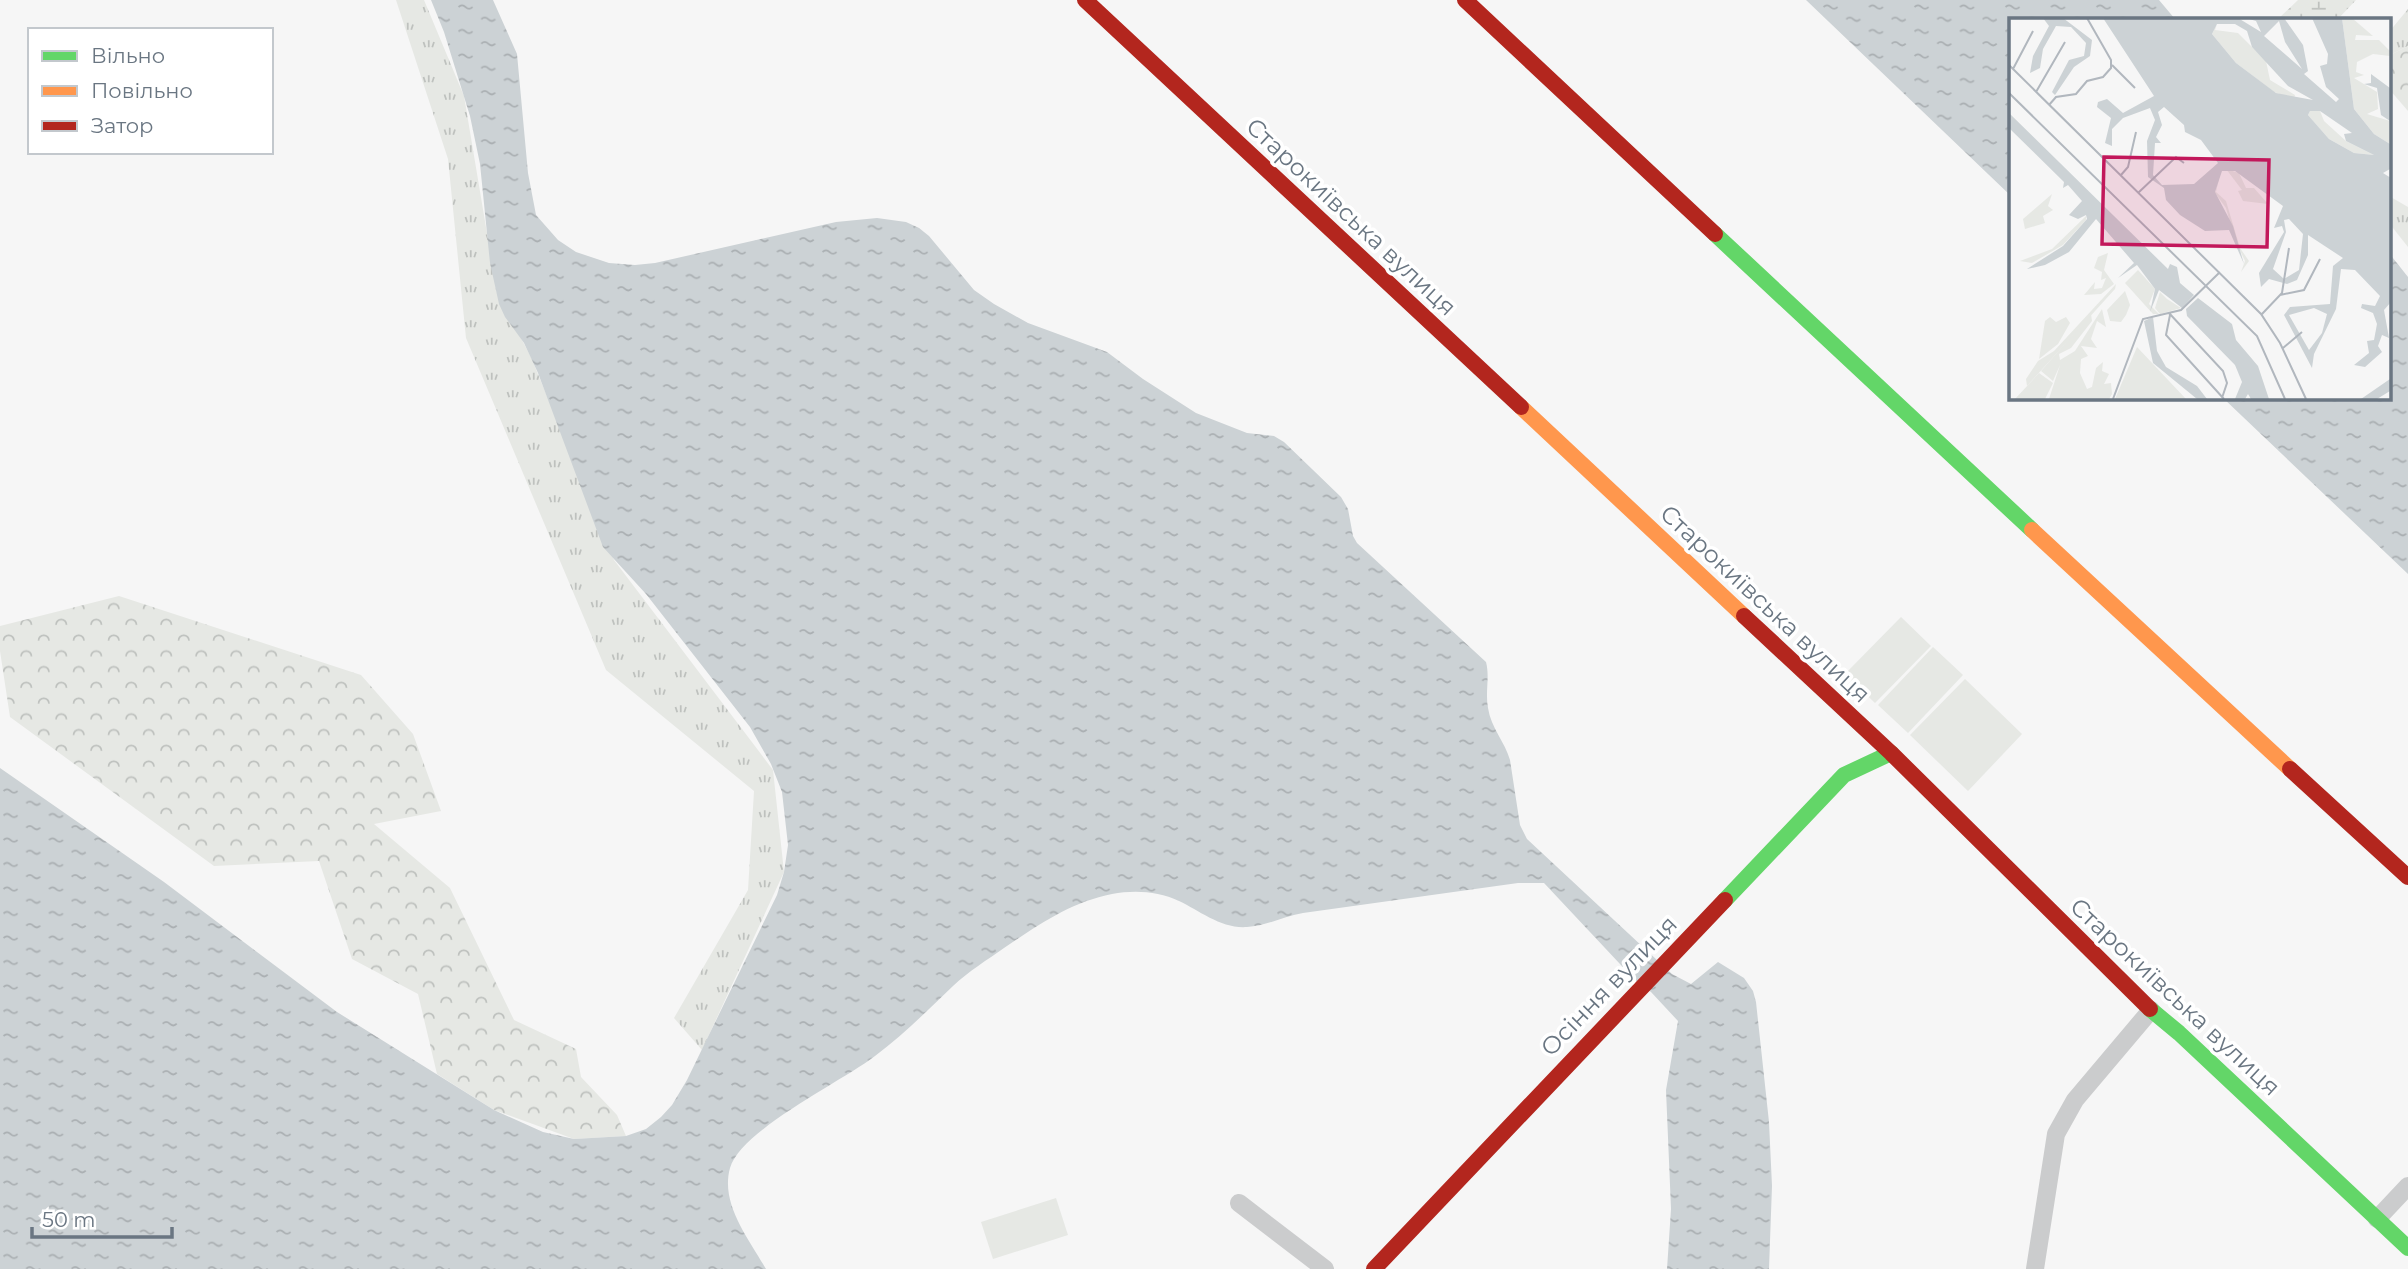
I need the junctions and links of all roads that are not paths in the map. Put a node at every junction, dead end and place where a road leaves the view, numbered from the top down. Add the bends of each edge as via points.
1 (1085, 0) edge
2 (1465, 0) edge
3 (1891, 753) junction
4 (2408, 877) edge
5 (2151, 1010) junction
6 (2408, 1186) edge
7 (1239, 1203) dead end
8 (2377, 1219) junction
9 (2408, 1248) edge
10 (1325, 1269) edge
11 (1374, 1269) edge
12 (2035, 1269) edge

1 - 3 street, Старокиївська вулиця
2 - 4 street
3 - 5 street, Старокиївська вулиця
3 - 11 street, Осіння вулиця via 1844,775
5 - 8 street, Старокиївська вулиця
5 - 12 street via 2075,1100 2056,1134
6 - 8 street
7 - 10 street
8 - 9 street, Старокиївська вулиця

